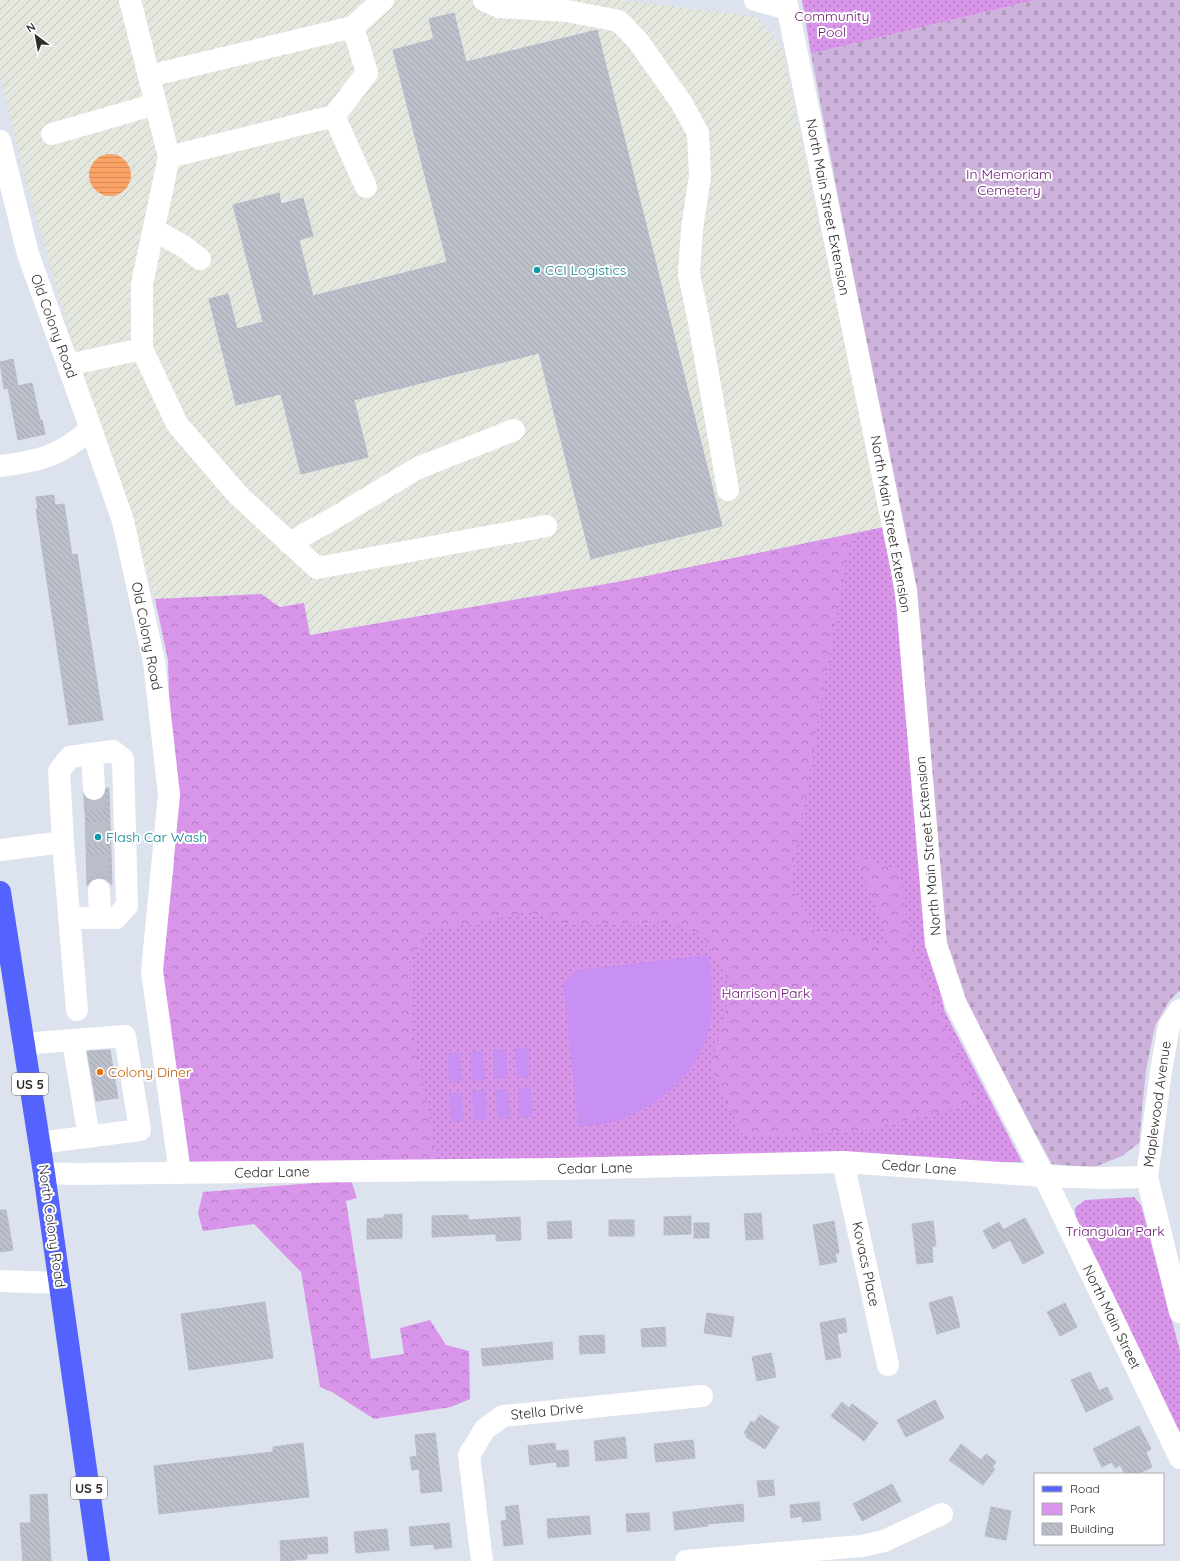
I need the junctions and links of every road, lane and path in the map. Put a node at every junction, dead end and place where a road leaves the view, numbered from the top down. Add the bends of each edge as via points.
1 (130, 0) edge
2 (383, 0) edge
3 (484, 0) edge
4 (755, 0) edge
5 (787, 5) edge
6 (353, 27) junction
7 (149, 76) junction
8 (156, 104) junction
9 (334, 116) junction
10 (52, 134) dead end
11 (0, 141) edge
12 (169, 157) junction
13 (366, 187) dead end
14 (154, 230) junction
15 (200, 259) dead end
16 (142, 349) junction
17 (68, 365) junction
18 (91, 429) junction
19 (514, 430) dead end
20 (0, 466) edge
21 (728, 490) dead end
22 (546, 526) dead end
23 (289, 543) junction
24 (92, 754) junction
25 (94, 789) tunnel mouth
26 (63, 842) junction
27 (0, 850) edge
28 (99, 890) tunnel mouth
29 (0, 892) edge
30 (100, 917) junction
31 (70, 918) junction
32 (77, 1010) dead end
33 (1180, 1010) edge
34 (73, 1041) junction
35 (23, 1044) junction
36 (89, 1137) junction
37 (39, 1143) junction
38 (844, 1162) junction
39 (44, 1173) junction
40 (180, 1173) junction
41 (1044, 1176) junction
42 (1147, 1177) junction
43 (0, 1281) edge
44 (60, 1283) junction
45 (1180, 1312) edge
46 (888, 1365) dead end
47 (702, 1396) dead end
48 (1180, 1458) edge
49 (942, 1514) dead end
50 (758, 1558) edge
51 (99, 1561) edge
52 (482, 1561) edge
53 (686, 1561) edge

1 - 7 street
2 - 6 street
3 - 21 street via 499,7 567,11 619,20 638,41 681,102 698,133 700,176 692,229 689,274
4 - 5 street
5 - 41 street, North Main Street Extension via 906,590 936,944 956,1004
6 - 7 street
6 - 9 street via 367,73
7 - 8 street
8 - 10 street
8 - 12 street
9 - 12 street
9 - 13 street
11 - 17 street, Old Colony Road via 28,254
12 - 14 street
14 - 15 street
14 - 16 street via 142,284
16 - 17 street
16 - 23 street via 177,424 238,495
17 - 18 street, Old Colony Road
18 - 20 street via 59,452 28,463
18 - 40 street, Old Colony Road via 123,521 154,661 169,795 152,971
19 - 23 street via 418,468
22 - 23 street via 317,568
24 - 25 street
24 - 26 street via 70,756 59,771
24 - 30 street via 113,751 123,759 127,906 116,918
26 - 27 street
26 - 31 street
28 - 30 street
29 - 35 main road, North Colony Road / US 5
30 - 31 street
31 - 32 street
33 - 42 street, Maplewood Avenue via 1169,1026
34 - 35 street
34 - 36 street
34 - 36 street via 125,1036 140,1130
35 - 37 main road, North Colony Road / US 5
36 - 37 street
37 - 39 main road, North Colony Road / US 5
38 - 40 street, Cedar Lane via 558,1169
38 - 41 street, Cedar Lane
38 - 46 street, Kovacs Place
39 - 40 street, Cedar Lane
39 - 44 main road, North Colony Road / US 5
41 - 42 street, Cedar Lane
41 - 48 street, North Main Street
42 - 45 street
43 - 44 street
44 - 51 main road, North Colony Road / US 5
47 - 52 street, Stella Drive via 503,1416 486,1429 469,1455
49 - 50 street via 884,1541 862,1546
50 - 53 street

